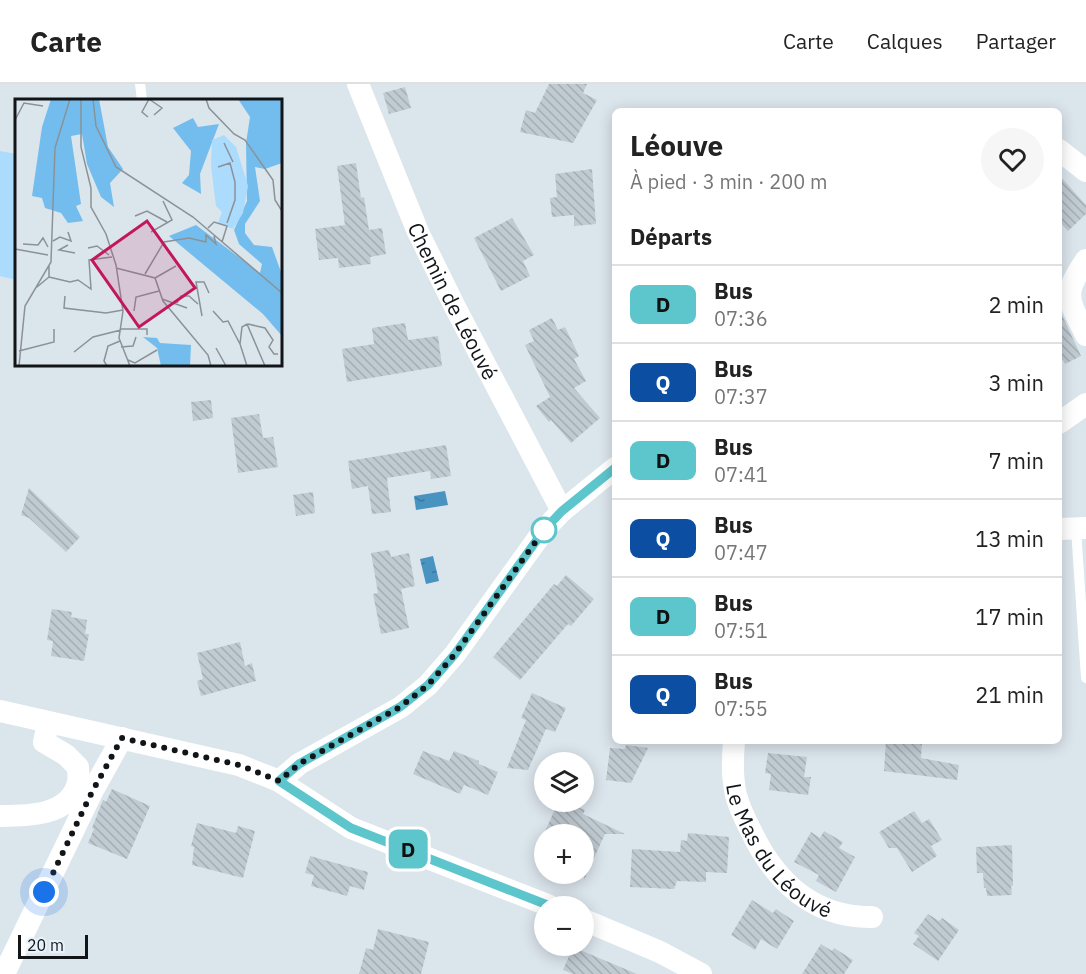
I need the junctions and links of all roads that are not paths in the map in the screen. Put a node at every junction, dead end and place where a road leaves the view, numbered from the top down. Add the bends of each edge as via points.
1 (140, 84) edge
2 (358, 84) edge
3 (142, 99) edge
4 (1062, 152) edge
5 (1086, 171) edge
6 (1086, 260) edge
7 (1086, 335) edge
8 (1086, 404) edge
9 (1062, 421) edge
10 (612, 470) edge
11 (562, 511) junction
12 (1074, 529) edge
13 (1086, 678) edge
14 (0, 711) edge
15 (48, 723) junction
16 (122, 738) junction
17 (735, 744) edge
18 (279, 781) junction
19 (0, 816) edge
20 (534, 900) edge
21 (872, 917) dead end
22 (594, 924) edge
23 (4, 974) edge
24 (701, 974) edge

1 - 3 lane
2 - 11 street, Chemin de Léouvé via 418,232
4 - 5 street
6 - 7 street via 1069,291 1070,302
8 - 9 street
10 - 11 street
11 - 18 street via 428,685 400,707 299,764
12 - 13 lane
14 - 15 street
15 - 16 street
15 - 19 street via 44,742 66,755 78,768 78,782 70,798 60,808 24,816
16 - 18 street via 239,765
16 - 23 street
17 - 21 street, Le Mas du Léouvé via 734,784 763,856 785,883 819,907 850,918
18 - 20 street via 351,828
22 - 24 street

